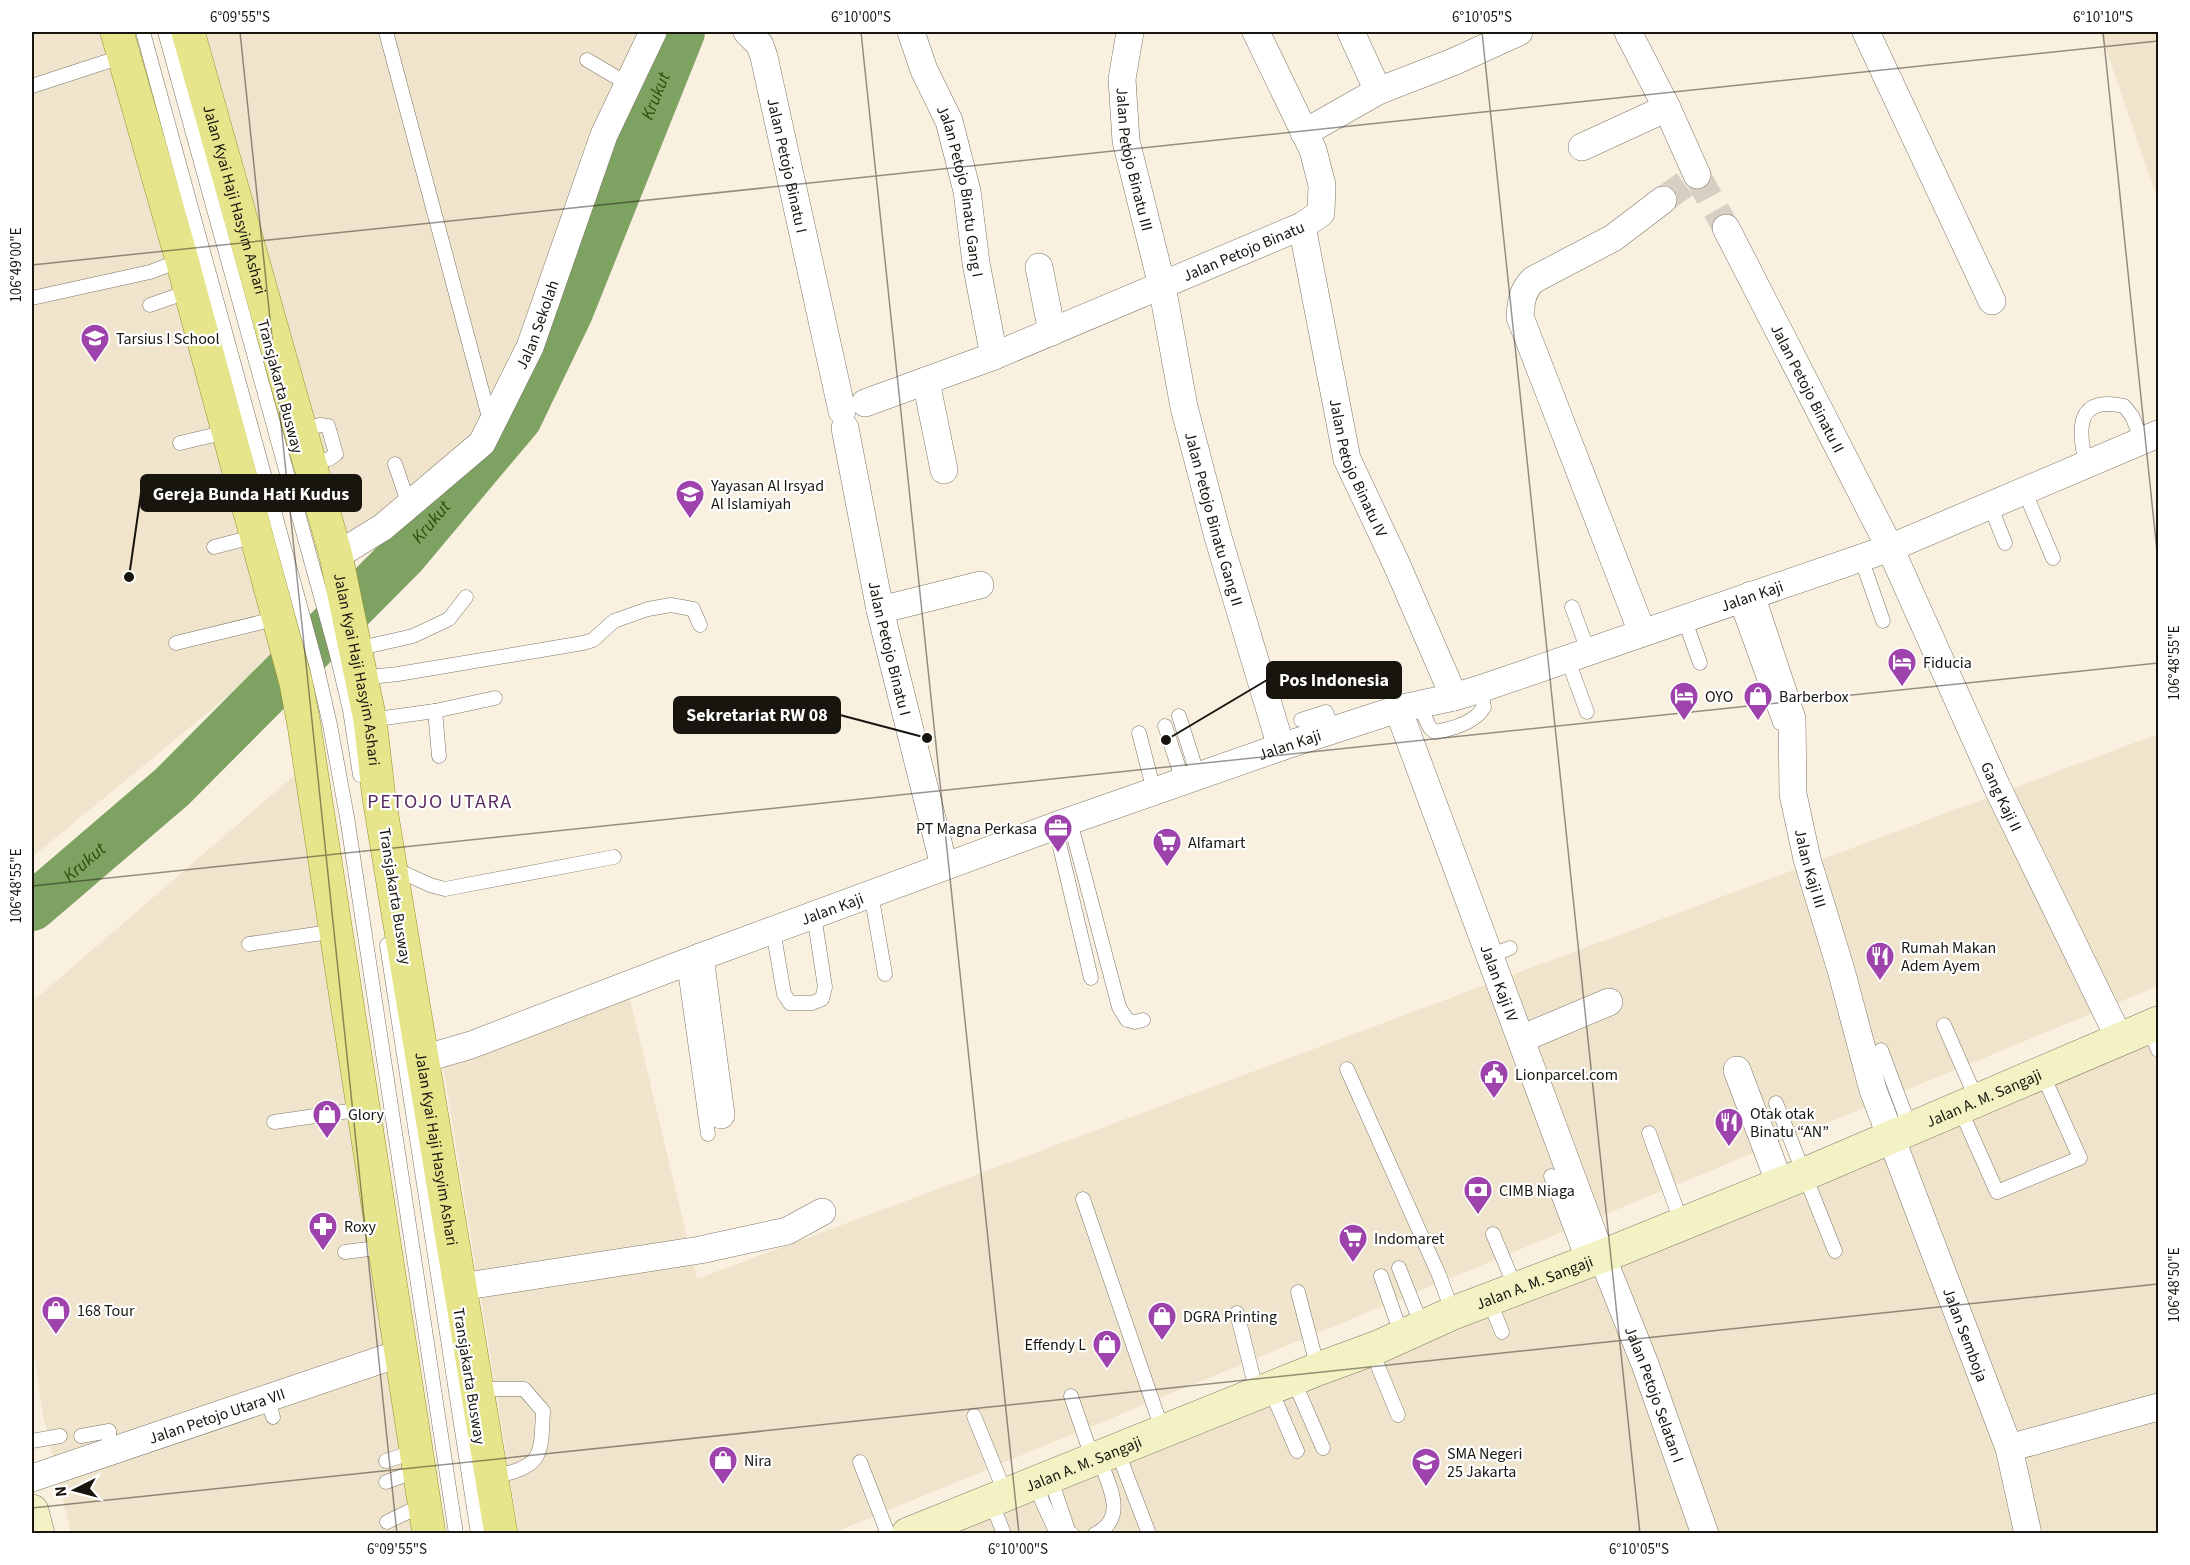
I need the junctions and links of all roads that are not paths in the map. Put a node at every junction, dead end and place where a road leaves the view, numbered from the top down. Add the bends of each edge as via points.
1 (165, 32) edge
2 (188, 32) edge
3 (386, 32) edge
4 (653, 32) edge
5 (747, 32) edge
6 (911, 32) edge
7 (1130, 32) edge
8 (1256, 32) edge
9 (1351, 32) edge
10 (1519, 32) edge
11 (1628, 32) edge
12 (1866, 32) edge
13 (128, 40) edge
14 (587, 60) dead end
15 (628, 84) junction
16 (32, 86) edge
17 (1378, 91) junction
18 (1666, 108) junction
19 (1304, 133) junction
20 (1582, 147) dead end
21 (1697, 175) dead end
22 (1663, 200) tunnel mouth
23 (1302, 226) junction
24 (1726, 228) tunnel mouth
25 (1040, 267) dead end
26 (186, 275) junction
27 (1162, 286) junction
28 (32, 298) edge
29 (1992, 301) dead end
30 (150, 305) dead end
31 (1052, 332) junction
32 (994, 356) junction
33 (926, 381) junction
34 (851, 414) junction
35 (491, 427) junction
36 (227, 432) junction
37 (2150, 437) edge
38 (180, 443) dead end
39 (395, 464) dead end
40 (2086, 464) junction
41 (944, 470) dead end
42 (2024, 490) junction
43 (409, 505) junction
44 (1990, 505) junction
45 (256, 536) junction
46 (2005, 543) dead end
47 (214, 547) dead end
48 (1890, 548) junction
49 (336, 556) junction
50 (1861, 558) junction
51 (2053, 558) dead end
52 (980, 585) dead end
53 (465, 597) dead end
54 (1744, 598) junction
55 (334, 599) junction
56 (1572, 607) dead end
57 (880, 610) junction
58 (1684, 618) junction
59 (1883, 621) dead end
60 (700, 625) dead end
61 (290, 628) junction
62 (1642, 632) junction
63 (176, 643) dead end
64 (352, 653) junction
65 (1578, 654) junction
66 (1700, 663) dead end
67 (306, 675) junction
68 (1480, 689) junction
69 (1454, 697) junction
70 (495, 698) dead end
71 (1409, 707) junction
72 (435, 711) junction
73 (1587, 712) dead end
74 (1179, 716) dead end
75 (370, 720) junction
76 (1301, 720) dead end
77 (1780, 725) dead end
78 (1165, 726) dead end
79 (1332, 730) junction
80 (1139, 733) dead end
81 (1281, 747) junction
82 (439, 756) dead end
83 (1190, 779) junction
84 (1154, 791) junction
85 (363, 792) dead end
86 (1063, 823) junction
87 (614, 857) dead end
88 (944, 866) junction
89 (391, 867) junction
90 (871, 893) junction
91 (814, 915) junction
92 (773, 930) junction
93 (336, 931) junction
94 (385, 934) dead end
95 (249, 944) dead end
96 (692, 960) junction
97 (885, 974) dead end
98 (1091, 978) dead end
99 (1609, 1002) dead end
100 (1143, 1020) dead end
101 (1944, 1025) dead end
102 (2155, 1033) edge
103 (1521, 1040) junction
104 (2120, 1040) junction
105 (1881, 1050) dead end
106 (423, 1059) junction
107 (1347, 1069) dead end
108 (1737, 1070) dead end
109 (2042, 1073) junction
110 (1776, 1102) dead end
111 (1969, 1105) junction
112 (363, 1109) junction
113 (274, 1122) dead end
114 (715, 1124) dead end
115 (1649, 1132) dead end
116 (1901, 1134) junction
117 (1551, 1176) dead end
118 (1793, 1179) junction
119 (1083, 1199) dead end
120 (822, 1212) dead end
121 (1682, 1224) junction
122 (1492, 1234) dead end
123 (384, 1247) junction
124 (1835, 1251) dead end
125 (345, 1252) dead end
126 (1593, 1260) junction
127 (1399, 1268) dead end
128 (1381, 1276) dead end
129 (460, 1287) junction
130 (1298, 1292) dead end
131 (1503, 1294) junction
132 (1237, 1313) dead end
133 (1454, 1313) junction
134 (1412, 1331) junction
135 (1502, 1332) dead end
136 (1371, 1349) junction
137 (401, 1353) junction
138 (1284, 1382) junction
139 (477, 1389) junction
140 (1071, 1396) dead end
141 (2158, 1407) edge
142 (1398, 1415) dead end
143 (974, 1416) dead end
144 (1163, 1431) junction
145 (60, 1436) dead end
146 (81, 1436) dead end
147 (32, 1441) edge
148 (1323, 1448) dead end
149 (2009, 1448) junction
150 (109, 1451) junction
151 (1297, 1451) dead end
152 (1103, 1456) junction
153 (407, 1461) junction
154 (860, 1462) dead end
155 (32, 1478) edge
156 (492, 1478) junction
157 (386, 1482) dead end
158 (1020, 1489) junction
159 (32, 1511) edge
160 (427, 1519) edge
161 (387, 1522) dead end
162 (927, 1530) edge
163 (38, 1533) edge
164 (456, 1533) edge
165 (478, 1533) edge
166 (501, 1533) edge
167 (888, 1533) edge
168 (1004, 1533) edge
169 (1057, 1533) edge
170 (1072, 1533) edge
171 (1095, 1533) edge
172 (1149, 1533) edge
173 (1705, 1533) edge
174 (2028, 1533) edge

1 - 55 lane, Transjakarta Busway via 269,404
2 - 49 main road, Jalan Kyai Haji Hasyim Ashari
3 - 35 lane
4 - 15 street, Jalan Sekolah
5 - 34 street, Jalan Petojo Binatu I via 760,45 764,57
6 - 32 street, Jalan Petojo Binatu Gang I via 949,121 967,191
7 - 27 street, Jalan Petojo Binatu III via 1122,79 1126,141
8 - 19 street
9 - 17 street
10 - 17 street
11 - 18 street
12 - 29 street
13 - 16 lane
13 - 26 main road
13 - 61 lane
14 - 15 lane
15 - 35 street, Jalan Sekolah via 604,135 530,347
17 - 19 street
18 - 20 street
18 - 21 street
19 - 23 street, Jalan Petojo Binatu via 1322,185 1321,213
22 - 62 street via 1613,238 1533,280 1523,293 1520,317
23 - 27 street, Jalan Petojo Binatu
23 - 69 street, Jalan Petojo Binatu IV via 1347,459
24 - 48 street, Jalan Petojo Binatu II
25 - 31 street
26 - 28 lane via 150,272
26 - 30 lane
26 - 36 main road
27 - 31 street, Jalan Petojo Binatu
27 - 81 street, Jalan Petojo Binatu Gang II via 1184,407
31 - 32 street, Jalan Petojo Binatu
32 - 33 street, Jalan Petojo Binatu
33 - 34 street, Jalan Petojo Binatu
33 - 41 street
34 - 57 street, Jalan Petojo Binatu I
35 - 43 street, Jalan Sekolah via 482,443
36 - 38 lane
36 - 45 main road
37 - 40 street, Jalan Kaji
37 - 40 lane via 2124,406 2108,404 2090,409 2081,423
39 - 43 lane
40 - 42 street, Jalan Kaji
42 - 44 street, Jalan Kaji
42 - 51 lane
43 - 49 street, Jalan Sekolah via 383,527
44 - 46 lane
44 - 48 street, Jalan Kaji
45 - 47 lane
45 - 61 main road
48 - 50 street, Jalan Kaji
48 - 104 street, Gang Kaji II via 1997,787
49 - 55 main road, Jalan Kyai Haji Hasyim Ashari
50 - 54 street, Jalan Kaji
50 - 59 lane
52 - 57 street
53 - 64 lane via 449,619 413,636
54 - 58 street, Jalan Kaji
54 - 77 lane
54 - 116 street, Jalan Kaji III via 1792,719 1793,794 1807,860 1873,1090
55 - 64 main road, Jalan Kyai Haji Hasyim Ashari
56 - 65 lane
57 - 88 street, Jalan Petojo Binatu I
58 - 62 street, Jalan Kaji
58 - 66 lane
60 - 64 lane via 693,609 671,605 614,621 583,643 398,674
61 - 63 lane
61 - 67 main road
62 - 65 street, Jalan Kaji
64 - 75 main road, Jalan Kyai Haji Hasyim Ashari
64 - 85 lane via 350,710
65 - 68 street, Jalan Kaji
65 - 73 lane
67 - 93 main road
67 - 164 lane via 330,725 347,817
68 - 69 street, Jalan Kaji
68 - 71 lane via 1485,707 1482,711 1449,729 1435,732
69 - 71 street, Jalan Kaji
70 - 72 lane
71 - 79 street, Jalan Kaji
71 - 103 street, Jalan Kaji IV via 1500,952
72 - 75 lane
72 - 82 lane
74 - 83 lane
75 - 89 main road, Jalan Kyai Haji Hasyim Ashari
76 - 79 lane via 1326,712
78 - 83 lane
79 - 81 street, Jalan Kaji
80 - 84 lane
81 - 83 street, Jalan Kaji
83 - 84 street, Jalan Kaji
84 - 86 street, Jalan Kaji
86 - 88 street, Jalan Kaji
86 - 98 lane
86 - 100 lane via 1119,1007 1127,1020
87 - 89 lane via 445,889
88 - 90 street, Jalan Kaji
89 - 106 main road, Jalan Kyai Haji Hasyim Ashari
90 - 91 street, Jalan Kaji
90 - 97 lane
91 - 92 street, Jalan Kaji
91 - 92 lane via 825,987 822,999 790,1003 784,994
92 - 96 street, Jalan Kaji
93 - 95 lane
93 - 112 main road
94 - 165 lane, Transjakarta Busway
96 - 106 street, Jalan Kaji via 471,1046
96 - 114 street
99 - 103 street
101 - 111 lane
102 - 104 street, Jalan A. M. Sangaji
103 - 126 street, Jalan Kaji IV
104 - 109 street, Jalan A. M. Sangaji
105 - 116 lane
106 - 129 main road, Jalan Kyai Haji Hasyim Ashari
107 - 133 lane
108 - 118 street
109 - 111 street, Jalan A. M. Sangaji
109 - 111 lane via 2080,1158 1997,1192
110 - 118 lane
111 - 116 street, Jalan A. M. Sangaji
112 - 113 lane
112 - 123 main road
115 - 121 lane
116 - 118 street, Jalan A. M. Sangaji
116 - 149 street, Jalan Semboja via 1904,1171
117 - 126 lane
118 - 121 street, Jalan A. M. Sangaji
118 - 124 lane
119 - 144 lane
120 - 129 street via 788,1231 700,1250
121 - 126 street, Jalan A. M. Sangaji
122 - 131 lane
123 - 125 lane
123 - 137 main road
126 - 131 street, Jalan A. M. Sangaji
126 - 173 street, Jalan Petojo Selatan I via 1645,1364 1677,1478
127 - 134 lane
128 - 134 lane
129 - 139 main road, Jalan Kyai Haji Hasyim Ashari
130 - 138 lane
131 - 133 street, Jalan A. M. Sangaji
131 - 135 lane
132 - 138 lane
133 - 134 street, Jalan A. M. Sangaji
134 - 136 street, Jalan A. M. Sangaji
136 - 138 street, Jalan A. M. Sangaji
136 - 142 lane
137 - 150 street, Jalan Petojo Utara VII via 270,1408
137 - 153 main road
138 - 144 street, Jalan A. M. Sangaji
138 - 148 lane
138 - 151 lane
139 - 156 main road, Jalan Kyai Haji Hasyim Ashari
139 - 156 lane via 524,1389 543,1411 541,1446 531,1465
140 - 152 lane
141 - 149 street
143 - 158 lane
144 - 152 street, Jalan A. M. Sangaji
145 - 147 lane
146 - 150 lane via 109,1431
149 - 174 street, Jalan Semboja
150 - 155 street, Jalan Petojo Utara VII
152 - 158 street, Jalan A. M. Sangaji
152 - 171 lane via 1115,1515 1105,1529
152 - 172 lane
153 - 157 lane
153 - 160 main road
154 - 167 lane
156 - 166 main road, Jalan Kyai Haji Hasyim Ashari
158 - 162 street, Jalan A. M. Sangaji
158 - 168 lane
158 - 169 lane
158 - 170 lane
159 - 163 street
160 - 161 lane

